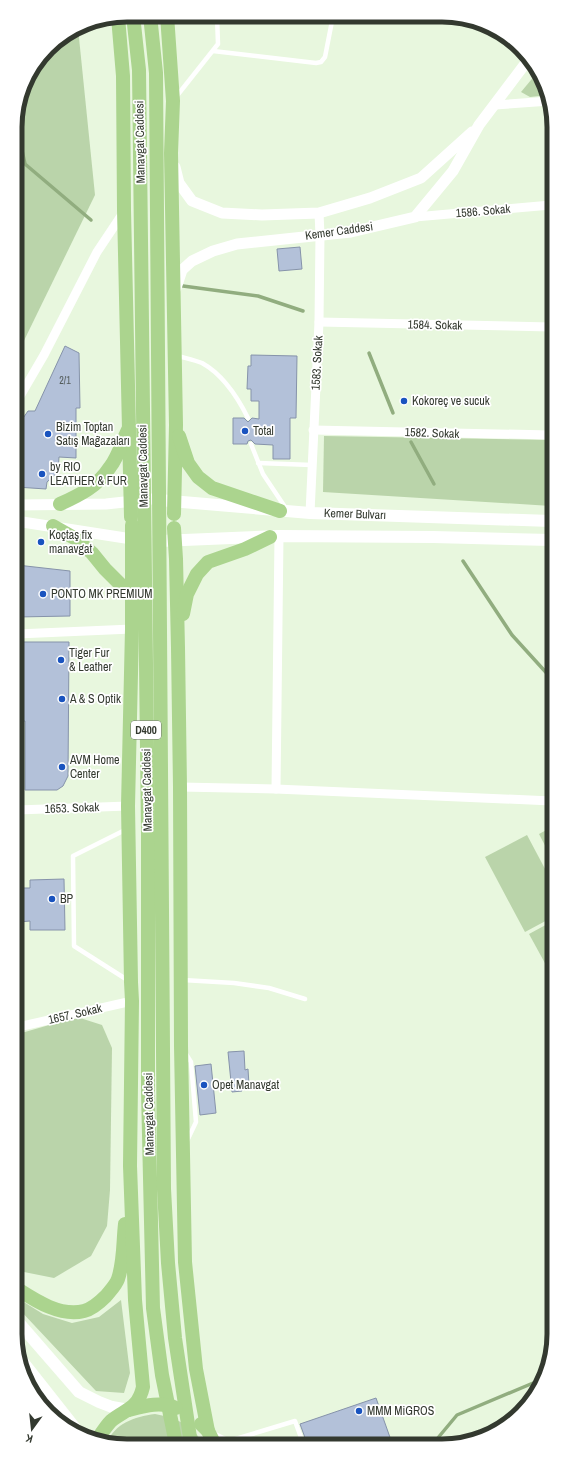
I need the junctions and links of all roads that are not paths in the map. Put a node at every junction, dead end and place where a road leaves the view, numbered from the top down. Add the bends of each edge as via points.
1 (118, 22) edge
2 (134, 22) edge
3 (151, 22) edge
4 (167, 22) edge
5 (217, 22) edge
6 (332, 22) edge
7 (213, 51) junction
8 (525, 64) edge
9 (173, 101) junction
10 (543, 101) edge
11 (495, 105) junction
12 (479, 126) junction
13 (171, 153) junction
14 (547, 205) edge
15 (124, 210) junction
16 (319, 213) junction
17 (415, 217) junction
18 (320, 235) junction
19 (174, 294) junction
20 (319, 322) junction
21 (547, 327) edge
22 (175, 355) junction
23 (22, 393) edge
24 (248, 418) dead end
25 (176, 425) junction
26 (130, 426) junction
27 (314, 430) junction
28 (547, 435) edge
29 (251, 444) dead end
30 (258, 463) junction
31 (312, 465) junction
32 (156, 499) junction
33 (131, 502) junction
34 (60, 504) junction
35 (22, 505) edge
36 (284, 511) junction
37 (310, 512) junction
38 (132, 521) junction
39 (174, 521) junction
40 (22, 522) edge
41 (547, 522) edge
42 (53, 526) junction
43 (274, 536) junction
44 (131, 539) junction
45 (547, 540) edge
46 (153, 541) junction
47 (131, 595) junction
48 (132, 629) junction
49 (22, 634) edge
50 (178, 648) junction
51 (180, 787) junction
52 (276, 789) junction
53 (547, 801) edge
54 (128, 806) junction
55 (22, 810) edge
56 (128, 829) junction
57 (180, 980) junction
58 (131, 982) junction
59 (305, 999) dead end
60 (132, 1001) junction
61 (22, 1026) edge
62 (130, 1166) junction
63 (22, 1292) edge
64 (22, 1326) edge
65 (28, 1369) edge
66 (129, 1410) junction
67 (71, 1423) edge
68 (208, 1431) junction
69 (101, 1435) edge
70 (175, 1439) edge
71 (190, 1439) edge
72 (212, 1439) edge
73 (225, 1439) edge
74 (235, 1439) edge
75 (302, 1439) edge

1 - 15 highway via 123,76
2 - 70 highway, Manavgat Caddesi / D400 via 139,70 148,833 148,1083 153,1308 162,1375
3 - 71 highway, Manavgat Caddesi / D400 via 156,73 164,1189 175,1338
4 - 9 highway
5 - 7 lane via 218,44
6 - 7 lane via 325,57 321,62
7 - 9 lane
8 - 11 street, Kemer Caddesi
9 - 13 highway
10 - 11 street
11 - 12 street, Kemer Caddesi
12 - 16 street, Kemer Caddesi via 421,178 370,198
12 - 17 street, Kemer Caddesi via 453,171
13 - 16 street, Kemer Caddesi via 179,183 192,201 222,213
13 - 19 highway
14 - 17 street, 1586. Sokak
15 - 23 street via 97,252
15 - 26 highway
16 - 18 street, 1583. Sokak
17 - 18 street, Kemer Caddesi via 351,232
18 - 19 street, Kemer Caddesi via 237,244 213,251 192,261 182,270
18 - 20 street, 1583. Sokak
19 - 22 highway
20 - 21 street, 1584. Sokak
20 - 27 street, 1583. Sokak
22 - 24 lane via 201,363 219,375 243,407
22 - 25 highway
25 - 36 highway via 188,463 198,477 212,488
25 - 39 highway
26 - 33 highway
26 - 34 highway via 111,466 101,479 82,494
27 - 28 street, 1582. Sokak
27 - 31 street, 1583. Sokak
29 - 30 lane
30 - 31 lane
30 - 36 lane
31 - 37 street, 1583. Sokak
32 - 33 street
32 - 38 highway via 138,504
32 - 39 highway via 171,508
33 - 34 street
33 - 38 highway
34 - 35 street
36 - 37 main road, Kemer Bulvarı
36 - 39 main road, Kemer Bulvarı
37 - 41 main road, Kemer Bulvarı
38 - 44 highway
38 - 46 highway via 134,532 139,537
39 - 43 main road, Kemer Bulvarı
39 - 46 highway via 166,538
39 - 50 highway
40 - 42 street
42 - 44 street
42 - 47 highway via 76,539 92,553
43 - 45 main road, Kemer Bulvarı
43 - 50 highway via 208,562 196,574 187,594
43 - 52 street
44 - 46 street
44 - 47 highway
47 - 48 highway
48 - 49 street
48 - 54 highway
50 - 51 highway
51 - 52 street
51 - 57 highway
52 - 53 street
54 - 55 street, 1653. Sokak
54 - 56 highway
56 - 58 highway
56 - 58 lane via 73,856 74,946
57 - 59 lane via 269,988
57 - 68 highway via 185,1262 196,1370
58 - 60 highway
60 - 61 street, 1657. Sokak
60 - 62 highway
62 - 63 highway via 121,1268 112,1290 100,1302 84,1311 72,1312 58,1310
62 - 66 highway via 135,1300 143,1387 141,1397
64 - 66 main road via 79,1392 112,1407
65 - 67 main road
66 - 68 highway via 150,1404 172,1406 192,1416
66 - 69 highway via 111,1422
68 - 72 highway
68 - 73 lane
74 - 75 lane via 295,1420

